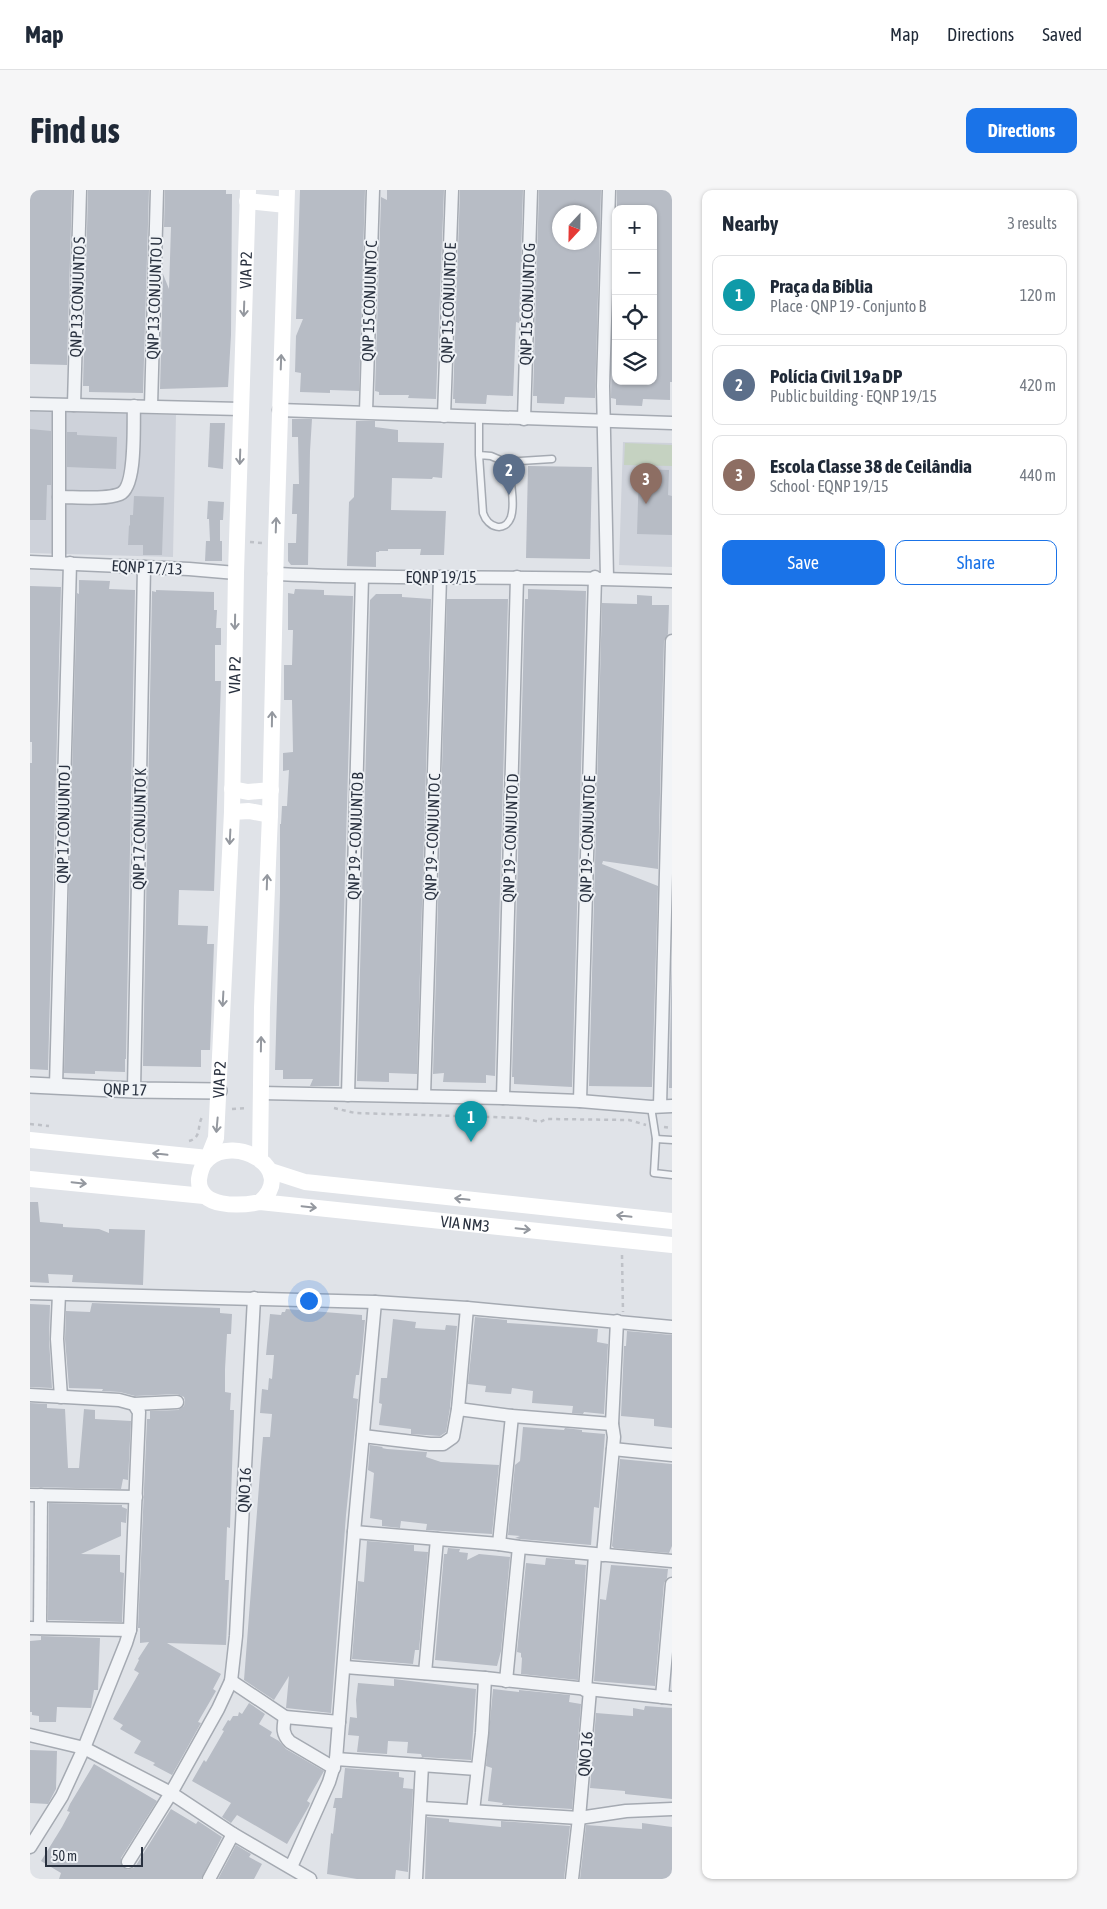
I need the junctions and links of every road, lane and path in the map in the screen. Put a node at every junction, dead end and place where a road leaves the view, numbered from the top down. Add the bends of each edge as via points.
1 (80, 190) edge
2 (157, 190) edge
3 (373, 190) edge
4 (452, 190) edge
5 (531, 190) edge
6 (609, 190) edge
7 (247, 196) edge
8 (286, 197) edge
9 (30, 404) edge
10 (74, 405) junction
11 (59, 406) junction
12 (134, 406) junction
13 (151, 406) junction
14 (241, 408) junction
15 (279, 410) junction
16 (366, 412) junction
17 (444, 416) junction
18 (480, 417) junction
19 (524, 419) junction
20 (604, 421) junction
21 (672, 423) edge
22 (479, 454) junction
23 (552, 458) dead end
24 (506, 462) junction
25 (59, 497) junction
26 (237, 542) junction
27 (276, 543) junction
28 (30, 562) edge
29 (64, 562) junction
30 (144, 567) junction
31 (236, 573) junction
32 (275, 574) junction
33 (362, 577) junction
34 (440, 577) junction
35 (517, 577) junction
36 (601, 578) junction
37 (672, 581) edge
38 (672, 641) edge
39 (232, 789) junction
40 (271, 790) junction
41 (232, 812) junction
42 (270, 815) junction
43 (30, 1086) edge
44 (56, 1086) junction
45 (134, 1090) junction
46 (219, 1091) junction
47 (348, 1095) junction
48 (424, 1096) junction
49 (503, 1098) junction
50 (261, 1100) junction
51 (580, 1101) junction
52 (661, 1106) edge
53 (330, 1108) dead end
54 (219, 1109) junction
55 (30, 1124) edge
56 (653, 1126) junction
57 (58, 1127) dead end
58 (672, 1128) edge
59 (656, 1139) junction
60 (30, 1140) edge
61 (180, 1140) dead end
62 (672, 1140) edge
63 (208, 1158) junction
64 (260, 1159) junction
65 (271, 1172) junction
66 (672, 1175) edge
67 (30, 1179) edge
68 (204, 1196) junction
69 (260, 1202) junction
70 (672, 1221) edge
71 (672, 1245) edge
72 (622, 1251) dead end
73 (30, 1293) edge
74 (58, 1294) junction
75 (254, 1298) junction
76 (375, 1302) junction
77 (467, 1308) junction
78 (620, 1322) junction
79 (672, 1328) edge
80 (30, 1395) edge
81 (61, 1397) junction
82 (177, 1402) dead end
83 (134, 1404) junction
84 (458, 1409) junction
85 (512, 1416) junction
86 (612, 1424) junction
87 (363, 1436) junction
88 (613, 1449) junction
89 (672, 1454) edge
90 (35, 1495) edge
91 (136, 1497) junction
92 (354, 1532) junction
93 (437, 1539) junction
94 (499, 1544) junction
95 (519, 1547) junction
96 (599, 1555) junction
97 (672, 1561) edge
98 (672, 1584) edge
99 (35, 1628) edge
100 (130, 1630) junction
101 (345, 1667) junction
102 (425, 1673) junction
103 (485, 1678) junction
104 (231, 1681) junction
105 (506, 1681) junction
106 (588, 1690) junction
107 (667, 1697) edge
108 (285, 1717) junction
109 (339, 1722) junction
110 (30, 1735) edge
111 (84, 1748) junction
112 (335, 1763) junction
113 (422, 1765) junction
114 (477, 1770) junction
115 (171, 1793) junction
116 (420, 1808) junction
117 (672, 1809) edge
118 (472, 1811) junction
119 (579, 1818) junction
120 (233, 1834) junction
121 (30, 1847) edge
122 (128, 1862) dead end
123 (291, 1868) junction
124 (209, 1879) edge
125 (310, 1879) edge
126 (416, 1879) edge
127 (572, 1879) edge

1 - 10 street, QNP 13 CONJUNTO S
2 - 13 street, QNP 13 CONJUNTO U
3 - 16 street, QNP 15 CONJUNTO C
4 - 17 street, QNP 15 CONJUNTO E
5 - 19 street, QNP 15 CONJUNTO G
6 - 20 street
7 - 8 main road
7 -> 14 main road, VIA P2
15 -> 8 main road
9 - 11 street
10 - 11 street
10 - 12 street
11 - 25 street
12 - 13 street
12 - 25 street via 132,470 126,490 107,496
13 - 14 street
14 -> 26 main road, VIA P2
15 - 16 street
27 -> 15 main road
16 - 17 street
17 - 18 street
18 - 19 street
18 - 22 lane
19 - 20 street
20 - 21 street
20 - 36 street
22 - 24 lane
22 - 24 lane via 483,513 486,522 495,527 508,522 511,516 512,493
23 - 24 lane
25 - 29 street
26 - 27 path
26 - 31 main road, VIA P2
27 - 32 main road
28 - 29 street, EQNP 17/13
29 - 30 street, EQNP 17/13
29 - 44 street, QNP 17 CONJUNTO J
30 - 31 street, EQNP 17/13
30 - 45 street, QNP 17 CONJUNTO K
31 -> 39 main road, VIA P2
32 - 33 street, EQNP 19/15
40 -> 32 main road
33 - 34 street, EQNP 19/15
33 - 47 street, QNP 19 - CONJUNTO B
34 - 35 street, EQNP 19/15
34 - 48 street, QNP 19 - CONJUNTO C
35 - 36 street, EQNP 19/15
35 - 49 street, QNP 19 - CONJUNTO D
36 - 37 street, EQNP 19/15
36 - 51 street, QNP 19 - CONJUNTO E
38 - 52 street
39 - 40 main road via 248,792
39 - 41 main road, VIA P2
40 - 42 main road
41 - 42 main road
41 -> 46 main road, VIA P2
50 -> 42 main road
43 - 44 street, QNP 17
44 - 45 street, QNP 17
45 - 46 street, QNP 17
46 - 54 main road, VIA P2
47 - 48 street
47 - 50 street
48 - 49 street
49 - 51 street
50 - 54 path
50 - 64 main road
51 - 52 street
52 - 56 lane
53 - 56 path via 355,1112 524,1118 540,1122 546,1119 629,1120
54 - 61 path via 202,1117 196,1138
54 -> 63 main road, VIA P2 via 216,1138
55 - 57 path
56 - 58 path
56 - 59 lane
59 - 62 lane
59 - 66 lane via 654,1174
63 -> 60 main road
63 - 64 main road via 234,1150
63 - 68 main road via 199,1176
64 - 65 main road
65 - 69 main road via 272,1184
70 -> 65 main road, VIA NM3 via 304,1182
67 -> 68 main road
68 - 69 main road via 227,1204
69 -> 71 main road, VIA NM3
72 - 78 path
73 - 74 street
74 - 75 street
74 - 81 street
75 - 76 street
75 - 104 street, QNO 16
76 - 77 street
76 - 87 street
77 - 78 street
77 - 84 street
78 - 79 street
78 - 86 street, QNO 16
80 - 81 street
81 - 83 street via 119,1400
82 - 83 street
83 - 91 street via 139,1412
84 - 85 street
84 - 87 street via 453,1437 443,1444
85 - 86 street
85 - 94 street
86 - 88 street, QNO 16
87 - 92 street
88 - 89 street
88 - 96 street, QNO 16
90 - 91 street
90 - 99 street
91 - 100 street
92 - 93 street
92 - 101 street
93 - 94 street
93 - 102 street
94 - 95 street
95 - 96 street
95 - 105 street
96 - 97 street
96 - 106 street, QNO 16
98 - 107 street
99 - 100 street
100 - 111 street
101 - 102 street
101 - 109 street
102 - 103 street
103 - 105 street
103 - 114 street
104 - 108 street
104 - 115 street, QNO 16
105 - 106 street
106 - 107 street
106 - 119 street, QNO 16
108 - 109 street
108 - 112 street via 284,1737
109 - 112 street
110 - 111 street
111 - 115 street
111 - 121 street via 62,1796
112 - 113 street
112 - 123 street
113 - 114 street
113 - 116 street
114 - 118 street
115 - 120 street
115 - 122 street, QNO 16
116 - 118 street
116 - 126 street
117 - 119 street
118 - 119 street
119 - 127 street, QNO 16
120 - 123 street
120 - 124 street
123 - 125 street

